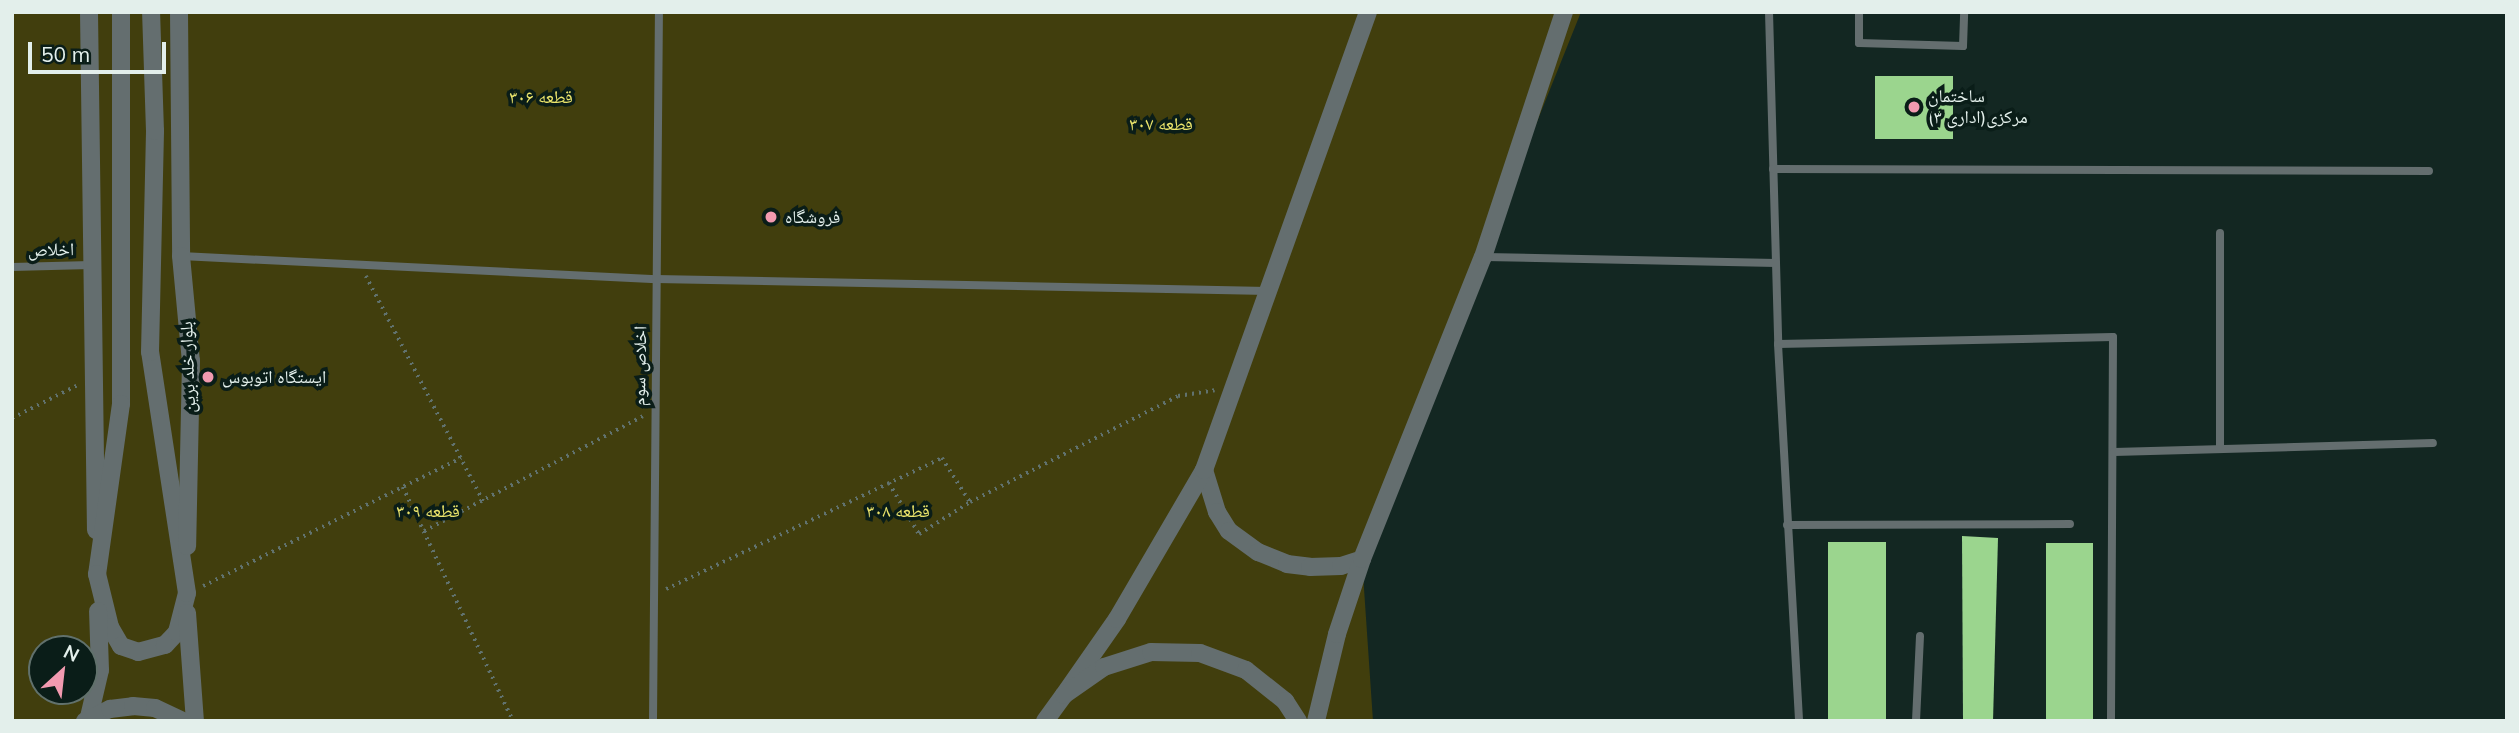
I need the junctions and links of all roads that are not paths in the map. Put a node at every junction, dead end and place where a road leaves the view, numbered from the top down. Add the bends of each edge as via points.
1 (89, 12) edge
2 (121, 12) edge
3 (151, 12) edge
4 (179, 12) edge
5 (659, 12) edge
6 (1368, 12) edge
7 (1564, 12) edge
8 (1769, 12) edge
9 (1858, 12) edge
10 (1964, 12) edge
11 (1773, 169) junction
12 (2429, 171) dead end
13 (2220, 233) dead end
14 (181, 256) junction
15 (1483, 257) junction
16 (1776, 263) junction
17 (91, 265) junction
18 (12, 267) edge
19 (656, 279) junction
20 (1268, 291) junction
21 (1778, 344) junction
22 (2433, 443) dead end
23 (2220, 449) junction
24 (2114, 452) junction
25 (1204, 470) junction
26 (2070, 524) dead end
27 (1787, 525) junction
28 (1362, 559) junction
29 (97, 573) junction
30 (187, 593) junction
31 (1920, 636) dead end
32 (1064, 695) junction
33 (87, 719) edge
34 (183, 721) edge
35 (195, 721) edge
36 (653, 721) edge
37 (1045, 721) edge
38 (1298, 721) edge
39 (1316, 721) edge
40 (1799, 721) edge
41 (1916, 721) edge
42 (2110, 721) edge

1 - 17 street
2 - 29 street via 121,404
3 - 30 street via 155,131 150,352
4 - 14 street, بلوار خلد برین
5 - 19 lane, اخلاص سوم
6 - 20 street
7 - 15 street
8 - 11 lane
9 - 10 lane via 1859,43 1963,46
11 - 12 lane
11 - 16 lane
13 - 23 lane
14 - 19 lane
14 - 30 street, بلوار خلد برین via 191,361
15 - 16 lane
15 - 28 street
16 - 21 lane
17 - 18 lane, اخلاص
17 - 29 street
19 - 20 lane
19 - 36 lane, اخلاص سوم
20 - 25 street
21 - 24 lane via 2113,337
21 - 27 lane
22 - 23 lane
23 - 24 lane
24 - 42 lane
25 - 28 street via 1217,512 1229,531 1258,552 1287,564 1310,566 1341,566
25 - 32 street via 1123,608
26 - 27 lane
27 - 40 lane
28 - 39 street via 1337,634
29 - 30 street via 110,628 121,646 138,652 165,645 177,632
29 - 33 street via 100,670
30 - 35 street, بلوار خلد برین
31 - 41 lane
32 - 37 street
32 - 38 street via 1104,667 1151,652 1200,653 1246,670 1285,701
33 - 34 street via 133,706 155,708

